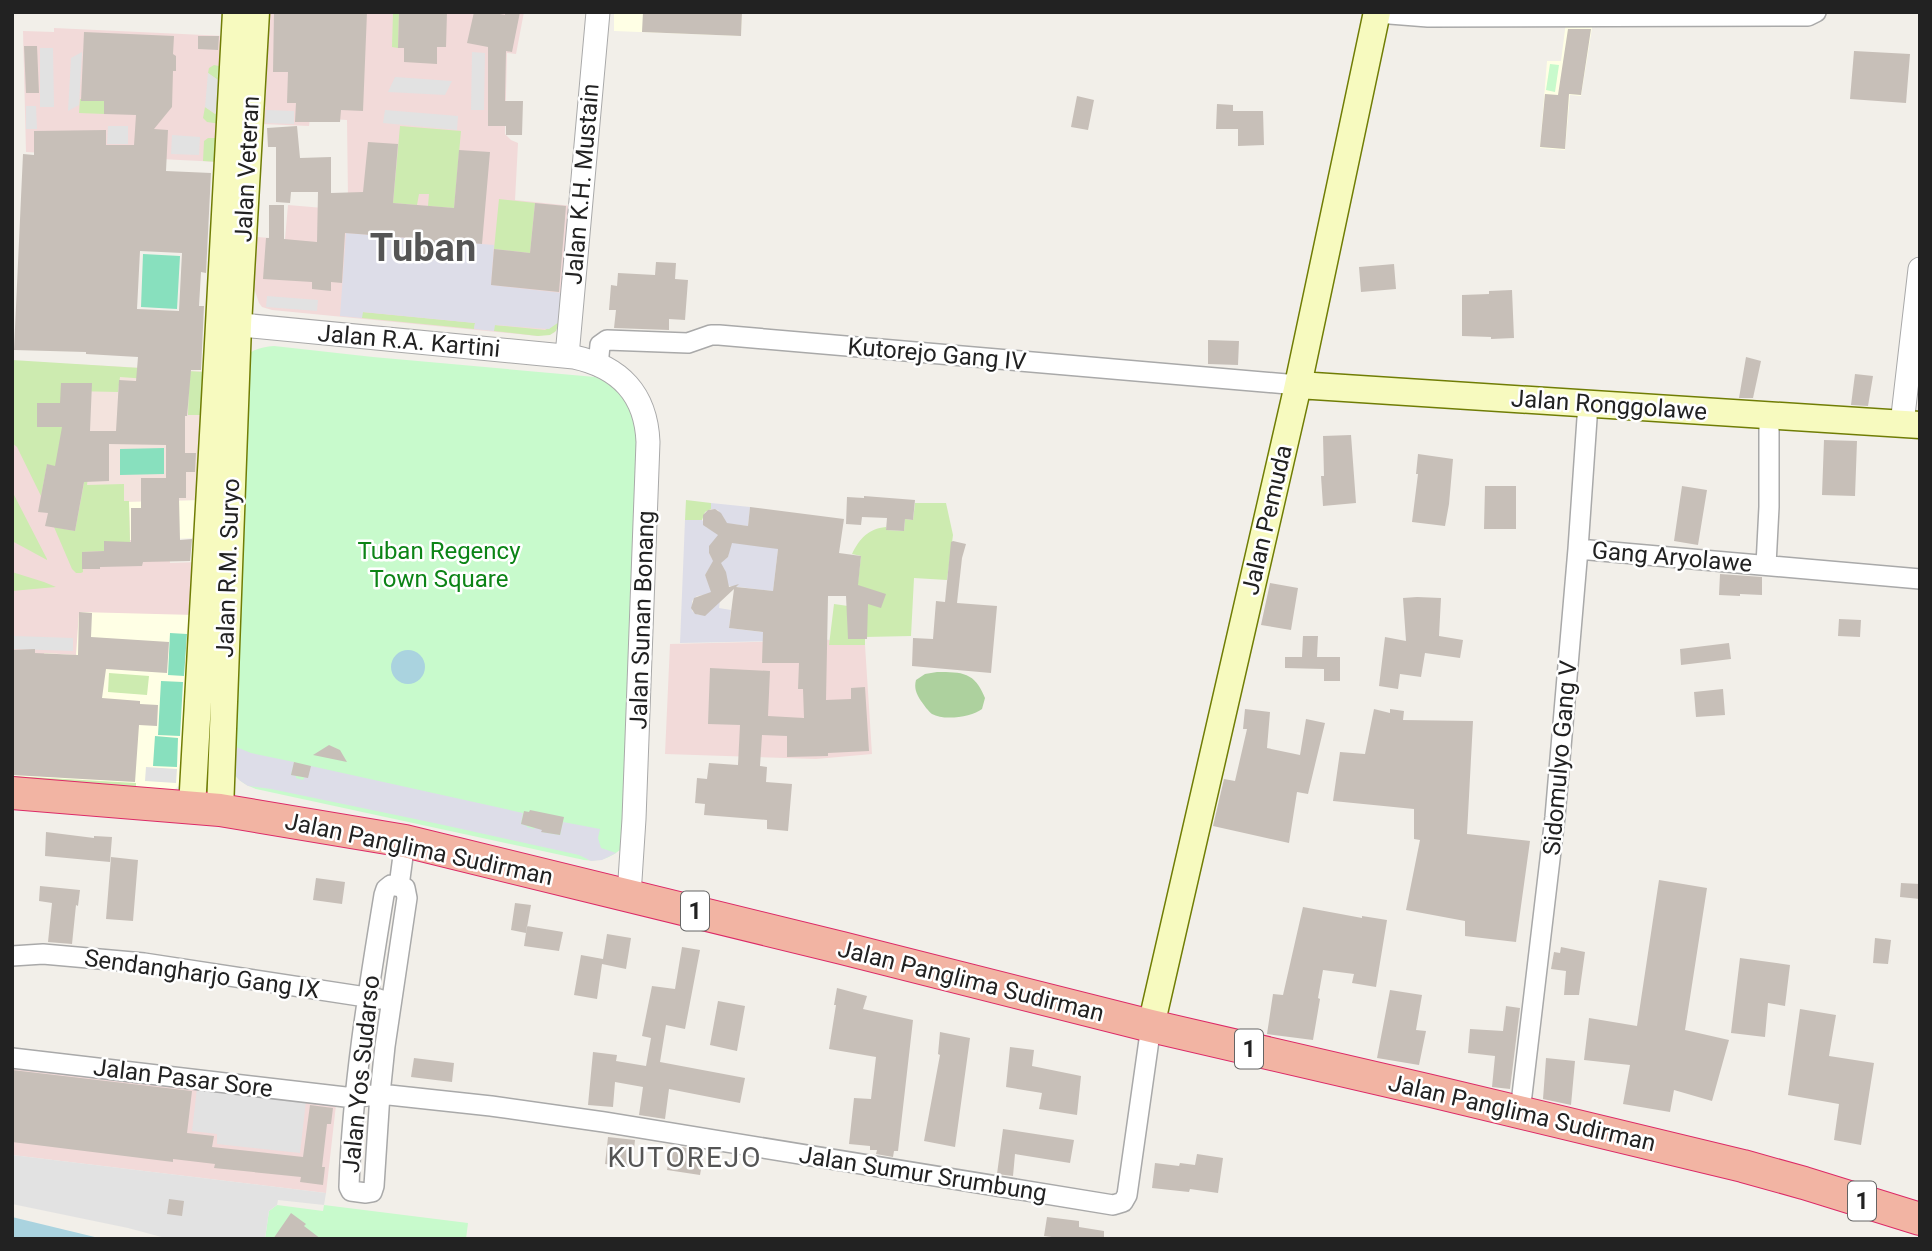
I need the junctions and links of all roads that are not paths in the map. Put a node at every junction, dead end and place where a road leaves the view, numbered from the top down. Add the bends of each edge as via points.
1 (236, 12) edge
2 (256, 12) edge
3 (598, 12) edge
4 (1377, 13) edge
5 (1816, 13) edge
6 (242, 88) junction
7 (1920, 269) edge
8 (228, 324) junction
9 (567, 356) junction
10 (598, 366) junction
11 (1298, 385) junction
12 (1588, 404) junction
13 (1769, 415) junction
14 (1911, 424) edge
15 (1578, 550) junction
16 (1766, 565) junction
17 (1920, 579) edge
18 (12, 793) edge
19 (207, 796) junction
20 (405, 841) junction
21 (399, 886) junction
22 (628, 895) junction
23 (12, 956) edge
24 (367, 997) junction
25 (391, 1000) junction
26 (1151, 1026) junction
27 (12, 1058) edge
28 (380, 1094) junction
29 (354, 1098) junction
30 (1520, 1112) junction
31 (1920, 1219) edge

1 - 6 main road, Jalan Veteran
2 - 6 main road, Jalan Veteran
3 - 9 street, Jalan K.H. Mustain
4 - 5 street via 1439,17
4 - 11 main road, Jalan Pemuda
6 - 8 main road, Jalan Veteran
7 - 14 street
8 - 9 street, Jalan R.A. Kartini
8 - 19 main road, Jalan R.M. Suryo
9 - 10 street, Jalan R.A. Kartini
10 - 11 street, Kutorejo Gang IV via 600,345 607,340 688,343 719,335
10 - 22 street, Jalan Sunan Bonang via 633,391 648,430
11 - 12 main road, Jalan Ronggolawe
11 - 26 main road, Jalan Pemuda
12 - 13 main road, Jalan Ronggolawe
12 - 15 street, Sidomulyo Gang V
13 - 14 main road, Jalan Ronggolawe
13 - 16 street, Gang Aryolawe
15 - 16 street, Gang Aryolawe
15 - 30 street, Sidomulyo Gang V via 1554,828
16 - 17 street, Gang Aryolawe
18 - 19 highway, Jalan Panglima Sudirman / 1
19 - 20 highway, Jalan Panglima Sudirman / 1
20 - 21 street, Jalan Yos Sudarso
20 - 22 highway, Jalan Panglima Sudirman / 1
21 - 24 street, Jalan Yos Sudarso via 391,885 384,892
21 - 25 street, Jalan Yos Sudarso via 407,890 407,898
22 - 26 highway, Jalan Panglima Sudirman / 1
23 - 24 street, Sendangharjo Gang IX via 43,954 155,964
24 - 25 street, Sendangharjo Gang IX
24 - 29 street, Jalan Yos Sudarso
25 - 28 street, Jalan Yos Sudarso
26 - 28 street, Jalan Sumur Srumbung via 1127,1195 1115,1205 604,1122
26 - 30 highway, Jalan Panglima Sudirman / 1
27 - 29 street, Jalan Pasar Sore
28 - 29 street, Jalan Sumur Srumbung
28 - 29 street, Jalan Yos Sudarso via 374,1186 369,1193 349,1187
30 - 31 highway, Jalan Panglima Sudirman / 1 via 1804,1183

